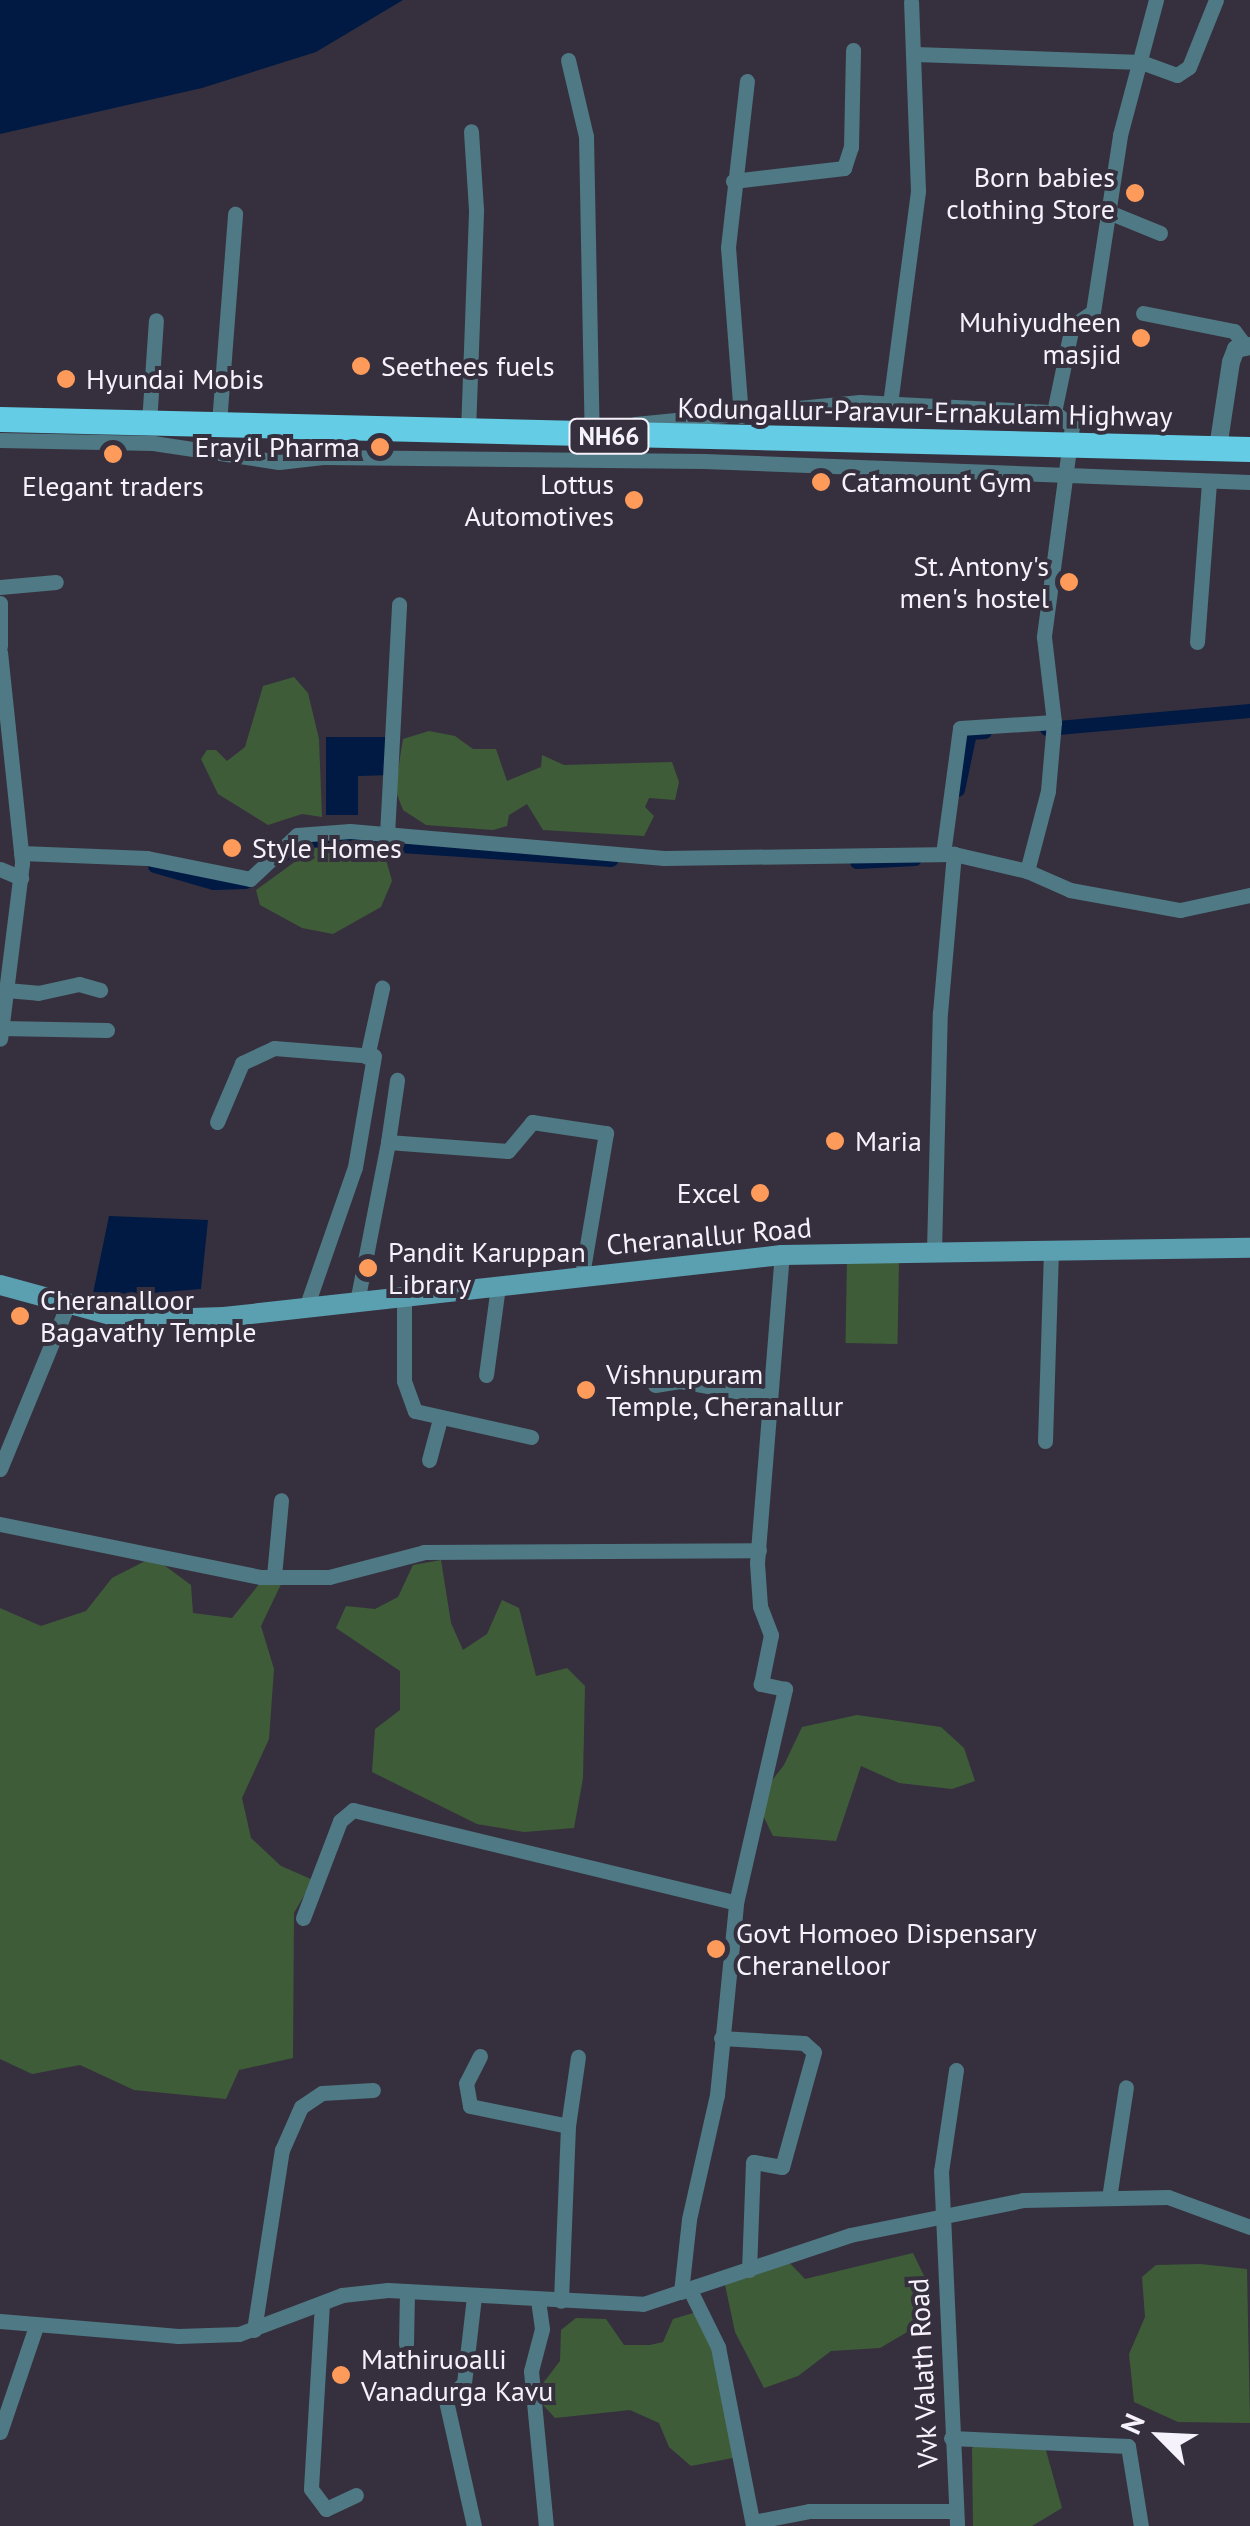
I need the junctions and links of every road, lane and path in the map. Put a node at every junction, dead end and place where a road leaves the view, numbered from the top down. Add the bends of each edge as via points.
1 (1156, 0) edge
2 (1216, 0) edge
3 (911, 2) edge
4 (853, 50) dead end
5 (915, 54) junction
6 (568, 60) dead end
7 (1141, 62) junction
8 (747, 81) dead end
9 (471, 131) dead end
10 (733, 181) junction
11 (1111, 212) junction
12 (236, 214) dead end
13 (1160, 233) dead end
14 (1093, 312) junction
15 (1142, 312) dead end
16 (1111, 316) dead end
17 (156, 320) dead end
18 (1248, 346) edge
19 (890, 404) junction
20 (1054, 412) junction
21 (741, 416) junction
22 (0, 420) edge
23 (149, 422) junction
24 (219, 422) junction
25 (468, 431) junction
26 (598, 436) junction
27 (0, 440) edge
28 (1069, 446) junction
29 (1218, 448) junction
30 (1250, 449) edge
31 (1062, 472) junction
32 (1209, 481) junction
33 (1250, 482) edge
34 (56, 582) dead end
35 (0, 586) edge
36 (0, 603) edge
37 (399, 604) dead end
38 (1197, 642) dead end
39 (0, 649) edge
40 (1054, 726) junction
41 (3, 736) edge
42 (387, 835) junction
43 (948, 854) junction
44 (21, 862) junction
45 (0, 869) edge
46 (1027, 871) junction
47 (1250, 895) edge
48 (382, 988) dead end
49 (6, 990) junction
50 (100, 990) dead end
51 (1, 1028) edge
52 (107, 1030) dead end
53 (0, 1040) edge
54 (367, 1057) junction
55 (397, 1080) dead end
56 (216, 1122) dead end
57 (388, 1142) junction
58 (1250, 1248) edge
59 (934, 1250) junction
60 (1051, 1251) junction
61 (782, 1254) junction
62 (582, 1275) junction
63 (0, 1285) edge
64 (498, 1286) junction
65 (404, 1297) junction
66 (357, 1302) junction
67 (68, 1304) junction
68 (306, 1308) junction
69 (486, 1375) dead end
70 (656, 1384) dead end
71 (768, 1397) junction
72 (440, 1420) junction
73 (531, 1436) dead end
74 (1046, 1441) dead end
75 (429, 1460) dead end
76 (0, 1469) edge
77 (281, 1500) dead end
78 (0, 1524) edge
79 (759, 1550) junction
80 (274, 1576) junction
81 (736, 1903) junction
82 (303, 1918) dead end
83 (721, 2038) junction
84 (480, 2056) dead end
85 (578, 2057) dead end
86 (956, 2070) dead end
87 (1126, 2088) dead end
88 (373, 2090) dead end
89 (568, 2126) junction
90 (1109, 2198) junction
91 (942, 2217) junction
92 (1250, 2226) edge
93 (750, 2270) junction
94 (686, 2291) junction
95 (407, 2292) junction
96 (474, 2297) junction
97 (538, 2300) junction
98 (560, 2301) junction
99 (322, 2303) junction
100 (0, 2321) edge
101 (36, 2326) junction
102 (254, 2330) junction
103 (406, 2344) dead end
104 (0, 2432) edge
105 (951, 2438) junction
106 (356, 2495) dead end
107 (957, 2518) edge
108 (753, 2524) edge
109 (474, 2526) edge
110 (546, 2526) edge
111 (1141, 2526) edge

1 - 7 street
2 - 7 street via 1185,72
3 - 5 street
4 - 10 street via 852,147 844,168
5 - 7 street
5 - 19 street via 918,191
6 - 26 street via 586,136
7 - 11 street via 1120,136
8 - 10 street
9 - 25 street via 476,209
10 - 21 street via 728,247
11 - 13 street
11 - 14 street
12 - 24 street
14 - 16 street
14 - 20 street via 1072,326
15 - 18 street via 1234,331
17 - 23 street
18 - 29 street via 1236,349 1232,362
19 - 20 street
19 - 21 street
20 - 28 street via 1072,426
21 - 26 street via 625,425
22 - 23 highway, Kodungallur-Paravur-Ernakulam Highway / NH66
23 - 24 highway, Kodungallur-Paravur-Ernakulam Highway / NH66
24 - 25 highway, Kodungallur-Paravur-Ernakulam Highway / NH66
25 - 26 highway, Kodungallur-Paravur-Ernakulam Highway / NH66
26 - 28 highway, Kodungallur-Paravur-Ernakulam Highway / NH66
27 - 31 street via 154,443 279,462 704,461
28 - 29 highway, Kodungallur-Paravur-Ernakulam Highway / NH66
28 - 31 street
29 - 30 highway, Kodungallur-Paravur-Ernakulam Highway / NH66
31 - 32 street
31 - 40 street via 1044,637
32 - 33 street
32 - 38 street
34 - 35 street
36 - 39 street
37 - 42 street
39 - 41 street
40 - 43 street via 960,728
40 - 46 street via 1048,790
41 - 44 street
42 - 43 street via 664,858
42 - 44 street via 296,835 250,879 147,858
43 - 46 street
43 - 59 street
44 - 45 street
44 - 49 street
46 - 47 street via 1070,890 1180,910
48 - 54 street
49 - 50 street via 79,984
49 - 51 street
51 - 52 street
51 - 53 street
54 - 56 street via 274,1048 242,1064
54 - 68 street via 374,1056 375,1077 355,1167
55 - 57 street
57 - 62 street via 508,1152 532,1122 606,1133
57 - 66 street
58 - 60 main road, Cheranallur Road
59 - 60 main road, Cheranallur Road
59 - 61 main road, Cheranallur Road
60 - 74 street
61 - 62 main road, Cheranallur Road
61 - 71 street
62 - 64 main road, Cheranallur Road
63 - 67 main road, Cheranallur Road
64 - 65 main road, Cheranallur Road
64 - 69 street
65 - 66 main road, Cheranallur Road
65 - 72 street via 408,1400 415,1411
66 - 68 main road, Cheranallur Road
67 - 68 main road, Cheranallur Road via 129,1320
67 - 76 street
70 - 71 street via 680,1380
71 - 79 street
72 - 73 street
72 - 75 street
77 - 80 street
78 - 80 street
79 - 80 street via 424,1552 329,1577
79 - 81 street via 760,1606 771,1635 761,1684 785,1689
81 - 82 street via 352,1810 340,1821
81 - 83 street
83 - 93 street via 804,2042 814,2052 782,2166 753,2162
83 - 94 street
84 - 89 street via 466,2083 470,2106
85 - 89 street
86 - 91 street, Vvk Valath Road
87 - 90 street
88 - 102 street via 322,2093 300,2107 282,2150
89 - 98 street
90 - 91 street via 1023,2200
90 - 92 street via 1168,2198
91 - 93 street via 833,2240
91 - 105 street, Vvk Valath Road
93 - 94 street
94 - 98 street via 642,2304
94 - 108 street via 718,2347
95 - 96 street
95 - 99 street
95 - 103 street
96 - 97 street
96 - 109 street via 464,2383 446,2401
97 - 98 street
97 - 110 street via 542,2328 531,2370
99 - 102 street
99 - 106 street via 311,2489 326,2510
100 - 101 street
101 - 102 street via 178,2336
101 - 104 street
105 - 107 street, Vvk Valath Road
105 - 111 street via 1128,2446
107 - 108 street via 810,2511

